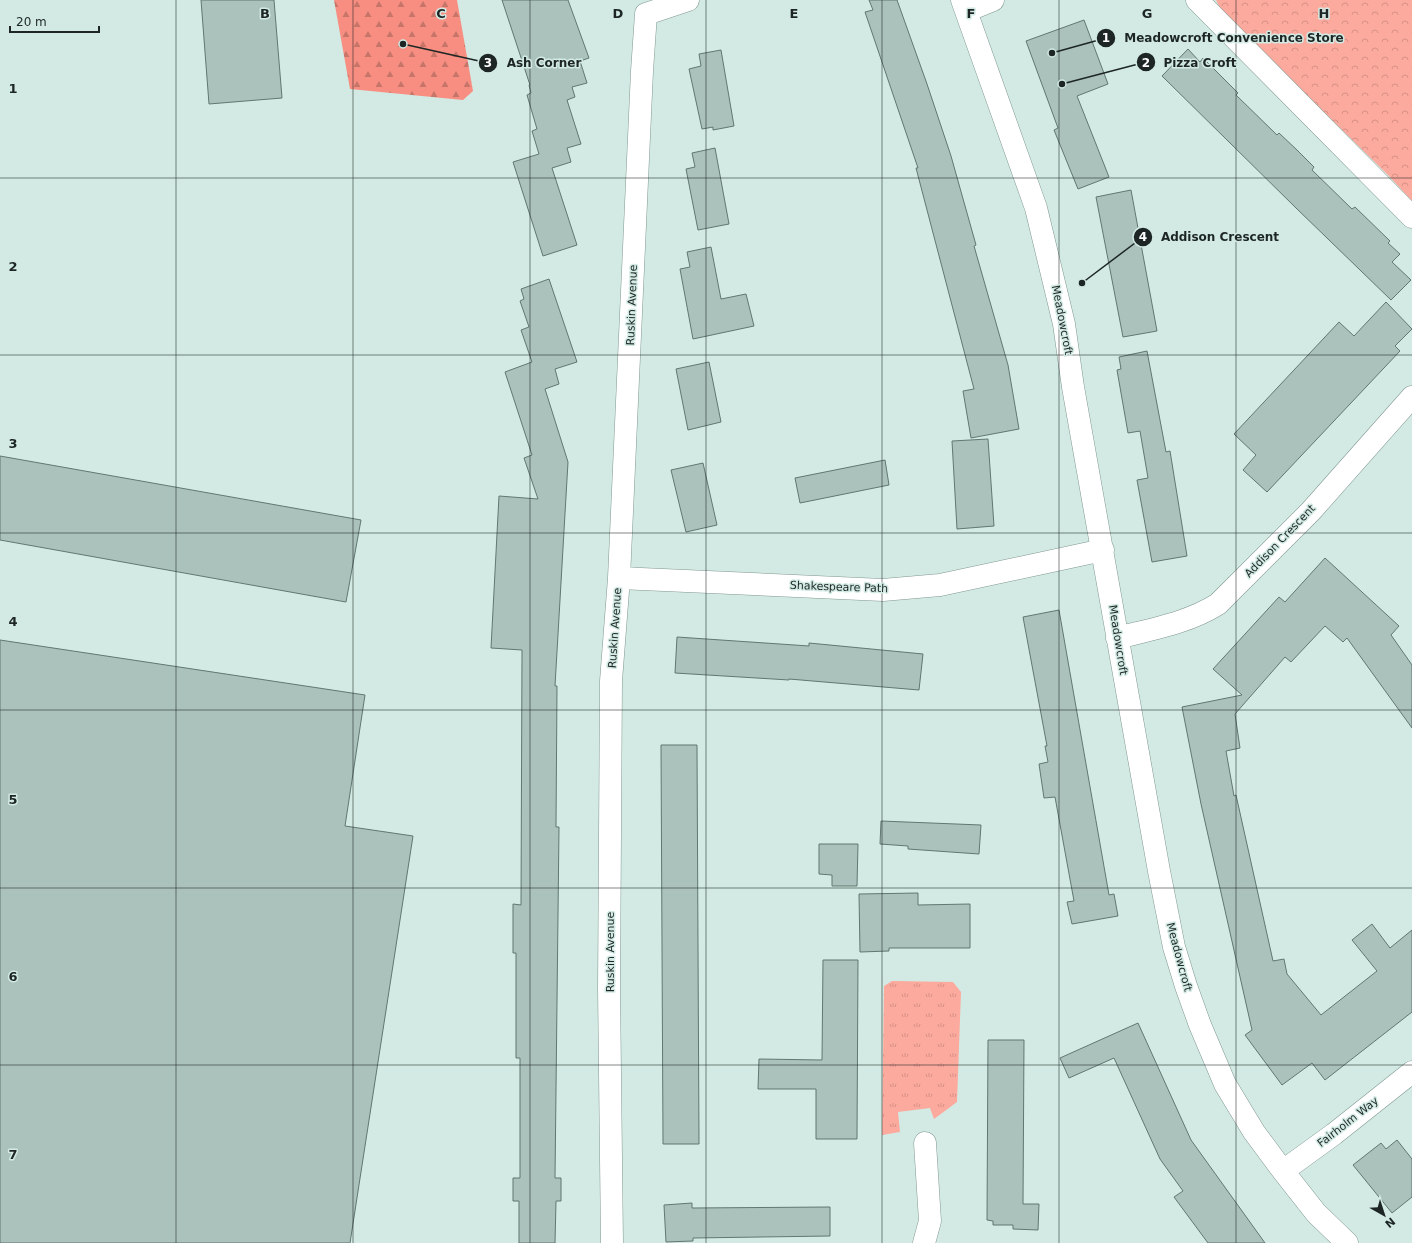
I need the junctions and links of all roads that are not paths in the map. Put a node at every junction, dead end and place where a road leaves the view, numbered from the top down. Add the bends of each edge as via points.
1 (688, 0) edge
2 (993, 0) edge
3 (1197, 0) edge
4 (964, 5) edge
5 (643, 7) edge
6 (1412, 217) edge
7 (1412, 397) edge
8 (1103, 550) junction
9 (620, 578) junction
10 (1117, 638) junction
11 (1412, 1072) edge
12 (925, 1143) dead end
13 (1283, 1171) junction
14 (612, 1243) edge
15 (924, 1243) edge
16 (1347, 1243) edge

1 - 5 street, Ruskin Avenue
2 - 4 street
3 - 6 street
4 - 8 street, Meadowcroft via 1036,208 1064,324
5 - 9 street, Ruskin Avenue
7 - 10 street, Addison Crescent via 1310,511 1218,604 1190,619
8 - 9 street, Shakespeare Path via 940,585 883,590
8 - 10 street, Meadowcroft
9 - 14 street, Ruskin Avenue via 611,681 609,988
10 - 13 street, Meadowcroft via 1174,947 1186,986 1225,1084 1254,1132
11 - 13 street, Fairholm Way
12 - 15 street via 930,1221
13 - 16 street, Meadowcroft via 1316,1213

